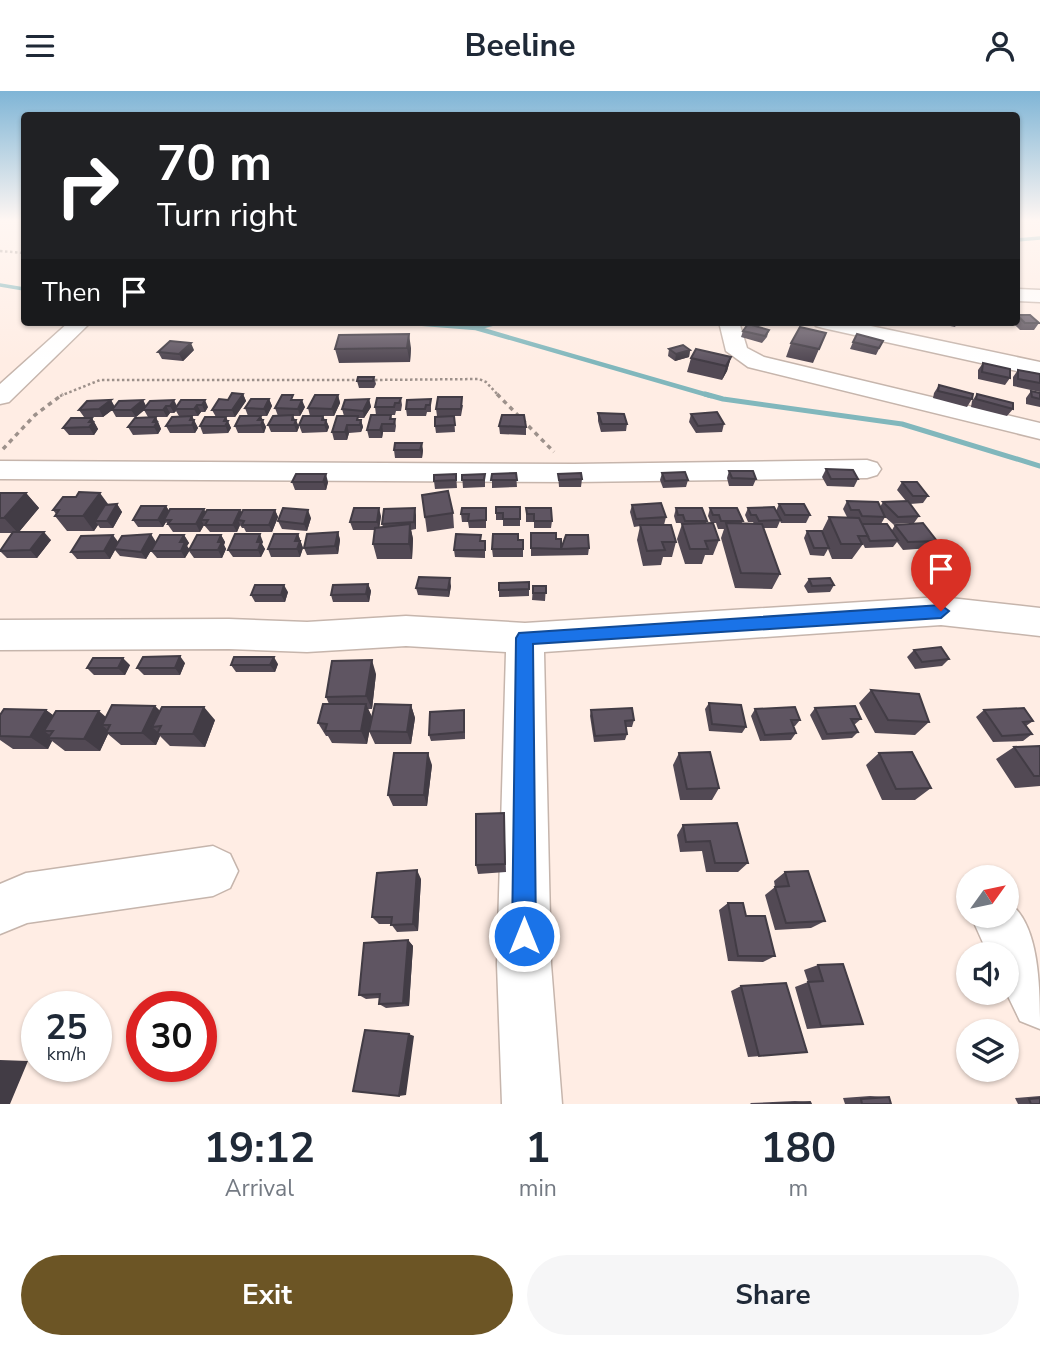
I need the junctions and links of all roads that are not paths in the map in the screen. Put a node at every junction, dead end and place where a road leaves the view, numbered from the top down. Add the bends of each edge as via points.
1 (1020, 295) edge
2 (1040, 296) edge
3 (77, 326) edge
4 (730, 326) edge
5 (841, 326) edge
6 (1040, 369) edge
7 (0, 397) edge
8 (1040, 431) edge
9 (867, 469) dead end
10 (0, 470) edge
11 (1040, 622) edge
12 (0, 635) edge
13 (525, 638) junction
14 (213, 871) dead end
15 (0, 909) edge
16 (1003, 928) edge
17 (1040, 1001) edge
18 (532, 1104) edge

1 - 2 street
3 - 7 street
4 - 8 street via 737,351 756,362
5 - 6 street
9 - 10 street via 574,473
11 - 13 street via 941,611
12 - 13 street via 307,637 406,631
13 - 18 street via 524,964
14 - 15 street via 26,898
16 - 17 street

